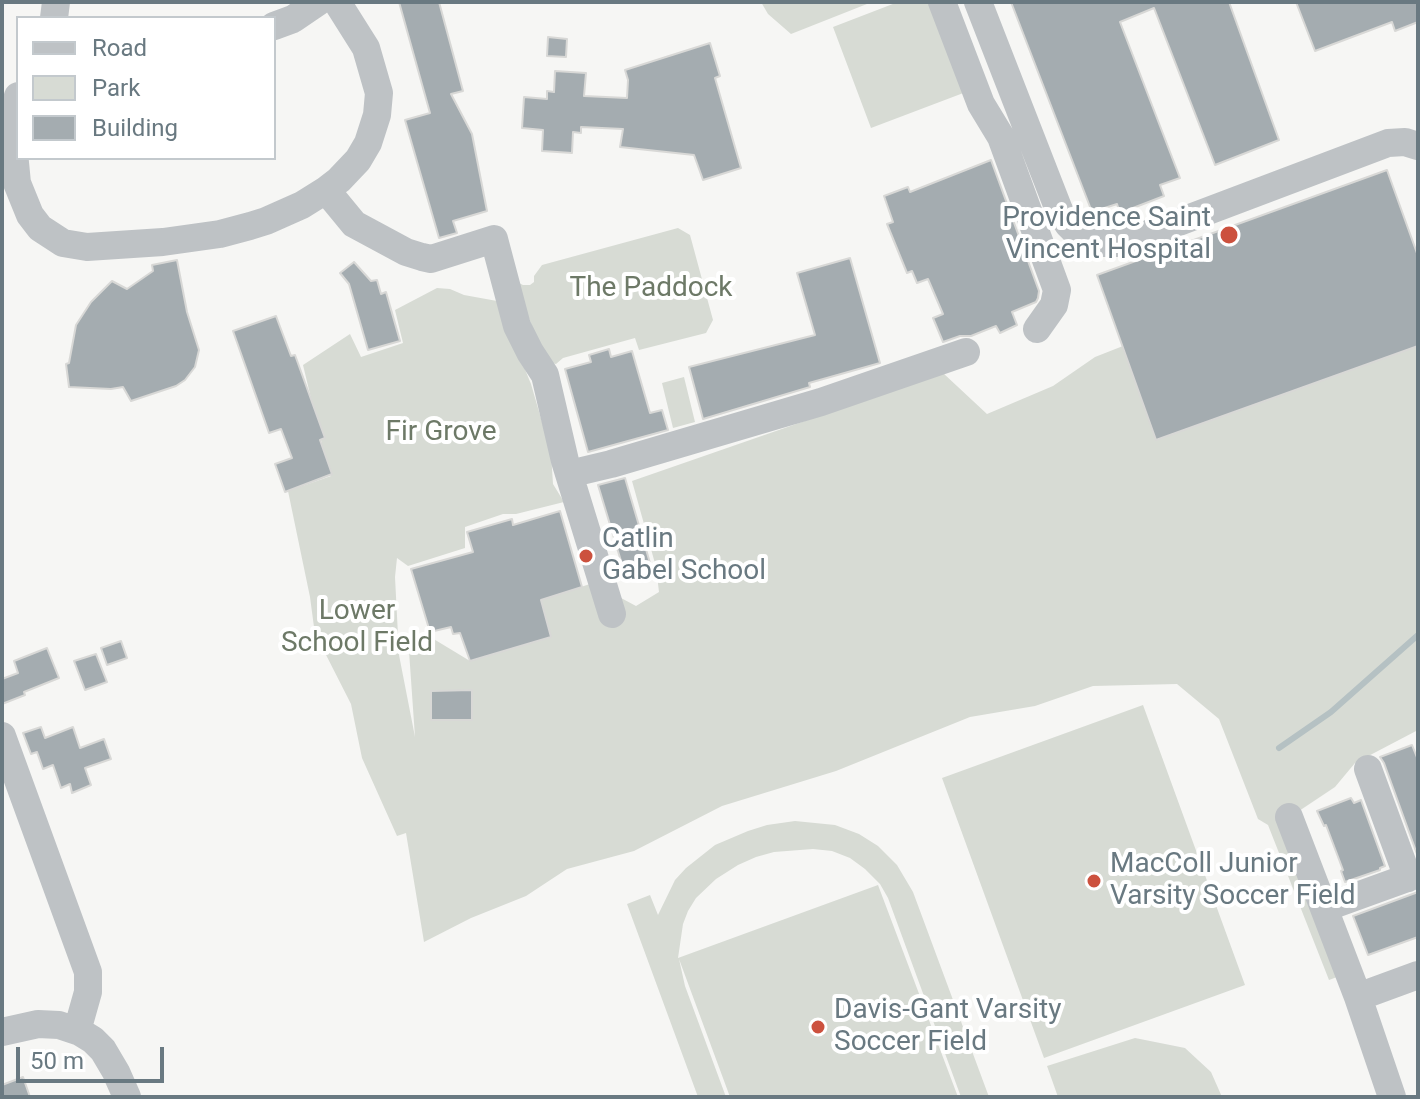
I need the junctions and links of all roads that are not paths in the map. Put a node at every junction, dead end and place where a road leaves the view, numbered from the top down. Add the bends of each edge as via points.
1 (318, 2) edge
2 (337, 2) edge
3 (942, 2) edge
4 (978, 2) edge
5 (276, 25) edge
6 (16, 102) edge
7 (1418, 146) edge
8 (326, 190) junction
9 (1037, 329) dead end
10 (966, 352) dead end
11 (569, 474) junction
12 (612, 614) dead end
13 (2, 736) edge
14 (1368, 769) dead end
15 (1289, 817) dead end
16 (1413, 876) edge
17 (1324, 908) junction
18 (1418, 975) edge
19 (1358, 997) junction
20 (77, 1031) junction
21 (2, 1032) edge
22 (127, 1097) edge
23 (1392, 1097) edge

1 - 5 street
2 - 8 street via 366,48 379,93 368,143
3 - 9 street via 981,104 1001,137 1057,290 1054,305
4 - 7 street via 1059,210 1078,234 1092,241 1134,239 1388,143
6 - 8 street via 12,132 17,183 30,215 63,243 87,247 220,234 266,221
8 - 11 street via 354,224 422,257 431,259 494,239 517,326 545,375
10 - 11 street via 821,390
11 - 12 street
13 - 20 street via 88,972
14 - 16 street
15 - 17 street
16 - 17 street
17 - 19 street
18 - 19 street
19 - 23 street
20 - 21 street via 38,1024
20 - 22 street via 103,1050

